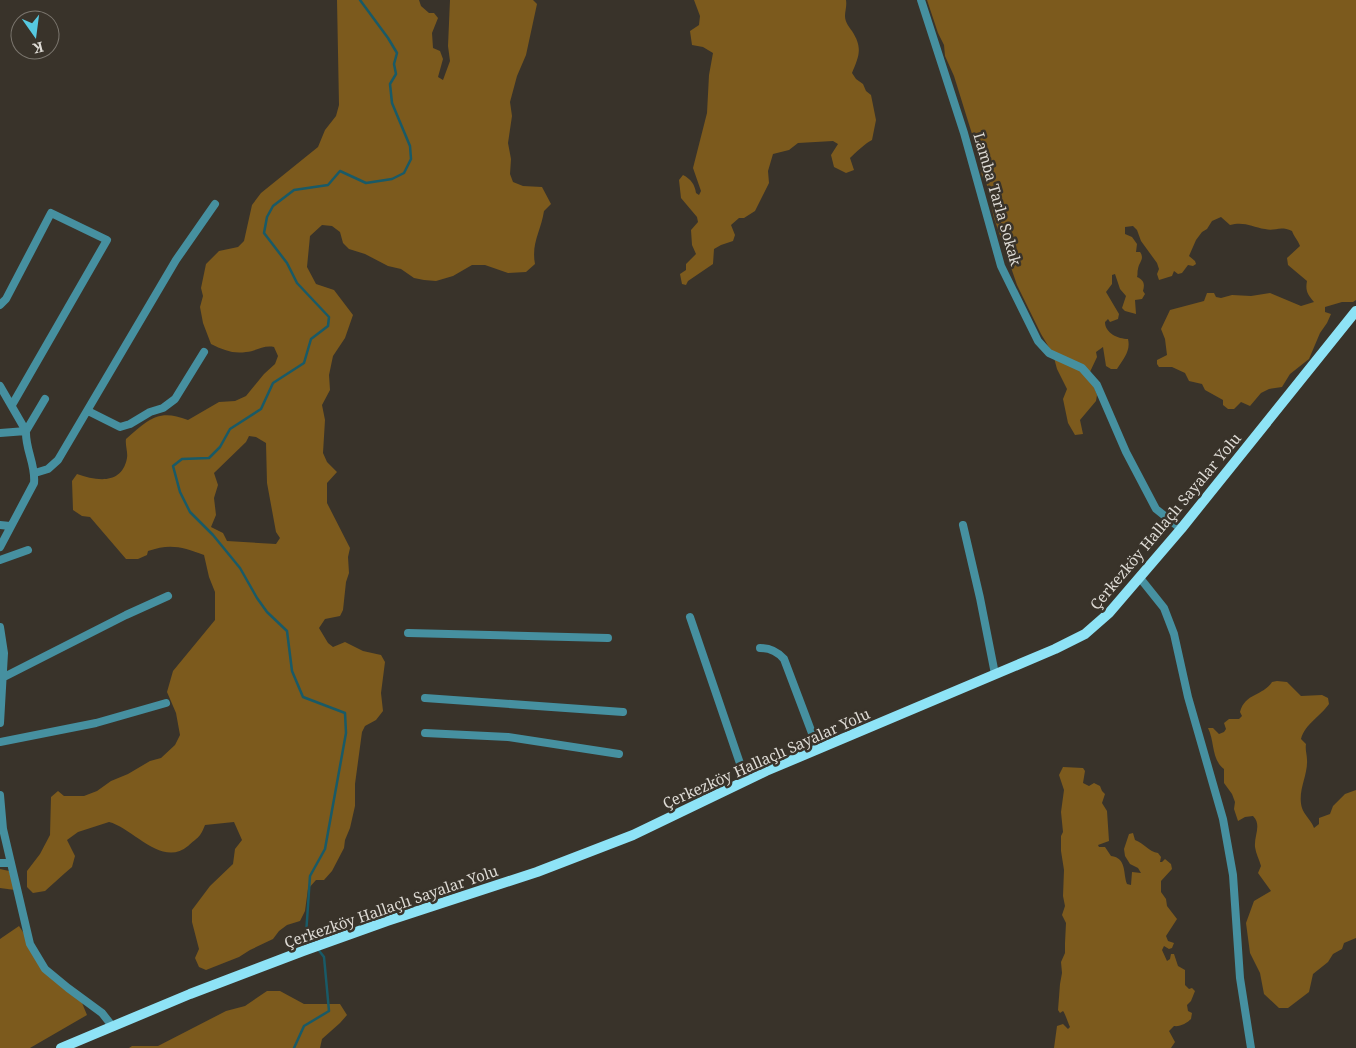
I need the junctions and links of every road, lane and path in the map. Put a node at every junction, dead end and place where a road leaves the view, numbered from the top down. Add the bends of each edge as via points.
1 (921, 0) edge
2 (215, 204) dead end
3 (0, 305) edge
4 (1356, 311) edge
5 (204, 352) dead end
6 (0, 386) edge
7 (45, 399) dead end
8 (12, 405) junction
9 (88, 412) junction
10 (26, 431) junction
11 (0, 433) edge
12 (35, 473) junction
13 (0, 525) edge
14 (963, 525) dead end
15 (10, 526) junction
16 (1181, 529) junction
17 (0, 547) edge
18 (28, 550) dead end
19 (0, 560) edge
20 (1140, 578) junction
21 (168, 596) dead end
22 (690, 617) dead end
23 (0, 627) edge
24 (408, 633) dead end
25 (608, 638) dead end
26 (760, 648) dead end
27 (994, 674) junction
28 (2, 678) junction
29 (425, 698) dead end
30 (166, 703) dead end
31 (623, 712) dead end
32 (0, 723) edge
33 (425, 733) dead end
34 (0, 742) edge
35 (818, 749) junction
36 (619, 754) dead end
37 (746, 781) junction
38 (0, 795) edge
39 (0, 863) edge
40 (11, 863) junction
41 (113, 1027) junction
42 (61, 1048) edge
43 (1251, 1048) edge

1 - 16 street, Lamba Tarla Sokak via 964,133 1001,266 1038,341 1049,353 1082,368 1097,385 1126,452 1156,509
2 - 9 street via 176,260
3 - 8 street via 51,213 107,240
4 - 16 main road, Çerkezköy Hallaçlı Sayalar Yolu
5 - 9 street via 175,398 162,408 120,427
6 - 8 street
7 - 10 street
8 - 10 street
9 - 12 street via 58,460 48,469
10 - 11 street
10 - 12 street
12 - 15 street via 34,483
13 - 15 street
14 - 27 street
15 - 17 street
16 - 20 main road, Çerkezköy Hallaçlı Sayalar Yolu
18 - 19 street
20 - 27 main road, Çerkezköy Hallaçlı Sayalar Yolu via 1086,634
20 - 43 street via 1164,608 1174,634 1188,697 1223,819 1233,875 1240,978
21 - 28 street
22 - 37 street
23 - 28 street via 4,653
24 - 25 street
26 - 35 street via 768,648 784,659
27 - 35 main road, Çerkezköy Hallaçlı Sayalar Yolu
28 - 32 street
29 - 31 street
30 - 34 street via 96,723
33 - 36 street via 508,737
35 - 37 main road, Çerkezköy Hallaçlı Sayalar Yolu
37 - 41 main road, Çerkezköy Hallaçlı Sayalar Yolu via 633,835 546,869 303,951
38 - 40 street
39 - 40 street
40 - 41 street via 30,944 40,961 45,969 102,1013
41 - 42 main road, Çerkezköy Hallaçlı Sayalar Yolu

